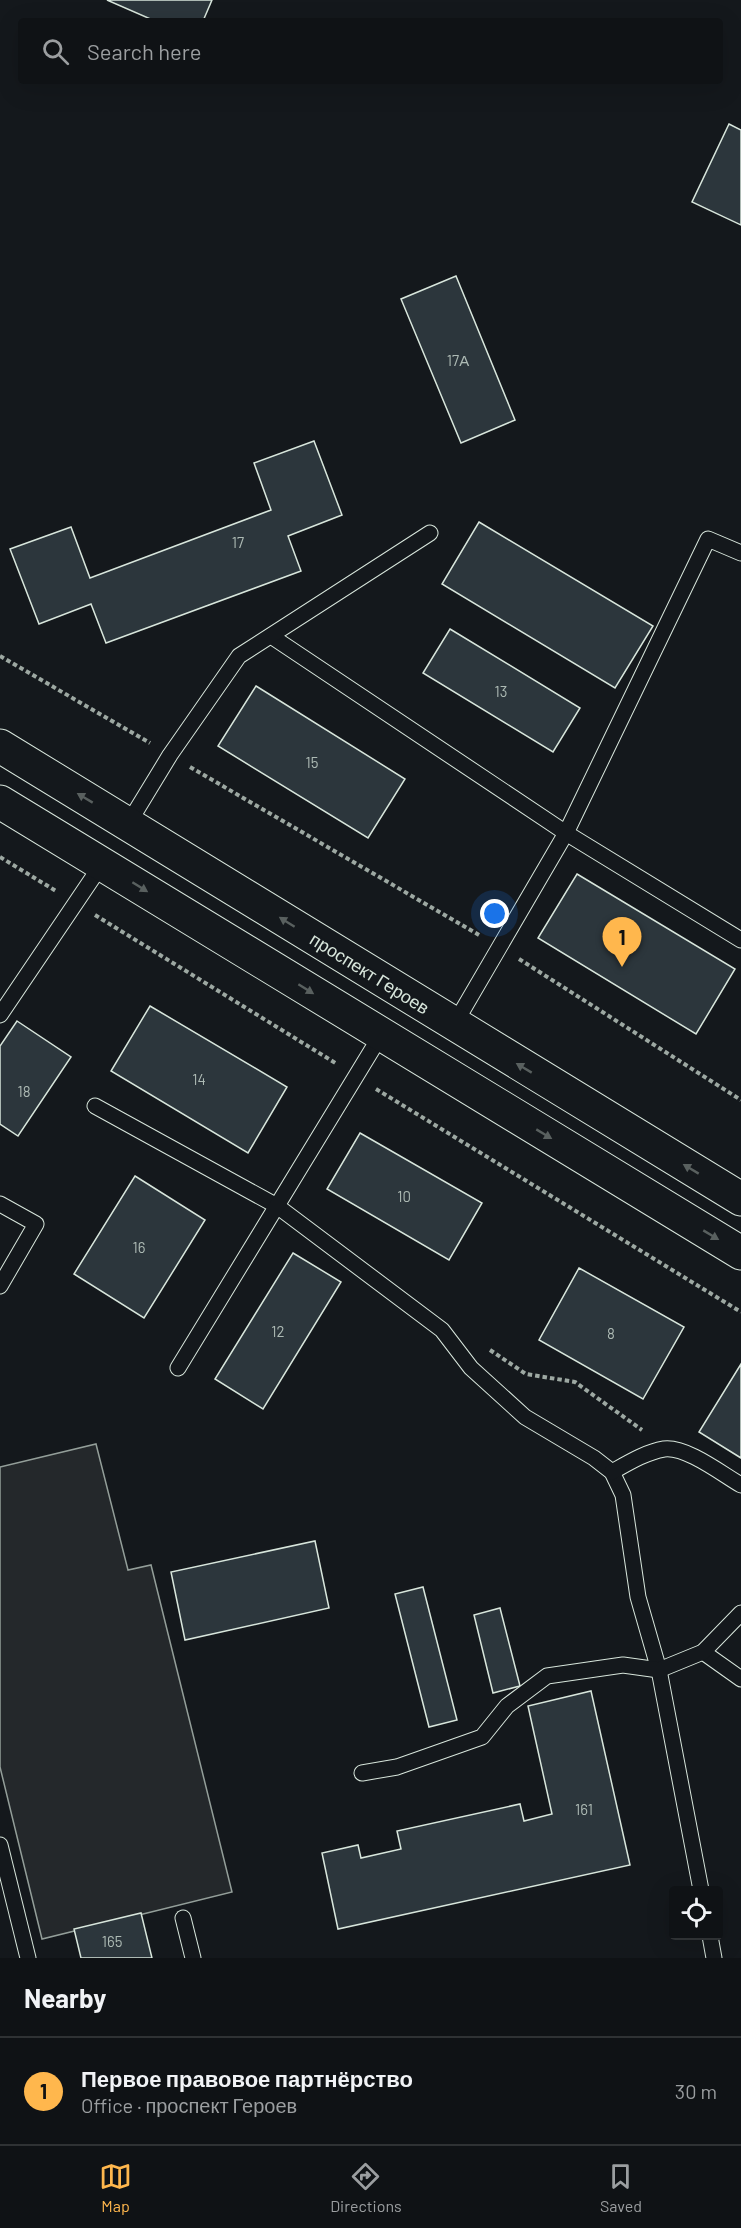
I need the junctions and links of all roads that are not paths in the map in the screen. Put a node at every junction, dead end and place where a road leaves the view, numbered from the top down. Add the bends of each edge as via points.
1 (430, 533) dead end
2 (741, 554) edge
3 (271, 636) junction
4 (0, 746) edge
5 (0, 802) edge
6 (128, 824) junction
7 (566, 833) junction
8 (102, 864) junction
9 (741, 940) edge
10 (0, 1015) edge
11 (454, 1025) junction
12 (381, 1035) junction
13 (95, 1106) dead end
14 (741, 1200) edge
15 (0, 1204) edge
16 (277, 1206) junction
17 (741, 1254) edge
18 (0, 1286) edge
19 (178, 1368) dead end
20 (612, 1472) junction
21 (741, 1485) edge
22 (741, 1613) edge
23 (703, 1652) junction
24 (659, 1670) junction
25 (741, 1679) edge
26 (362, 1773) dead end
27 (0, 1845) edge
28 (700, 1886) edge
29 (183, 1918) dead end
30 (711, 1940) edge
31 (28, 1958) edge
32 (193, 1958) edge
33 (714, 1958) edge

1 - 3 lane
2 - 7 lane via 708,539
3 - 6 lane via 239,656
3 - 7 lane
6 -> 4 main road, проспект Героев
5 - 8 main road
11 -> 6 main road, проспект Героев
7 - 9 lane
7 - 11 lane
8 - 10 lane
8 -> 12 main road
14 -> 11 main road, проспект Героев
12 - 16 lane
12 -> 17 main road
13 - 16 lane
15 - 18 lane via 36,1224
16 - 19 lane
16 - 20 lane via 442,1330 471,1368 525,1417
20 - 21 lane via 647,1454 667,1449 686,1453
20 - 24 lane via 623,1496 638,1597
22 - 23 lane
23 - 24 lane
23 - 25 lane
24 - 26 lane via 623,1665 547,1676 507,1706 482,1737 397,1767
24 - 28 lane
27 - 31 lane
29 - 32 lane
30 - 33 lane

